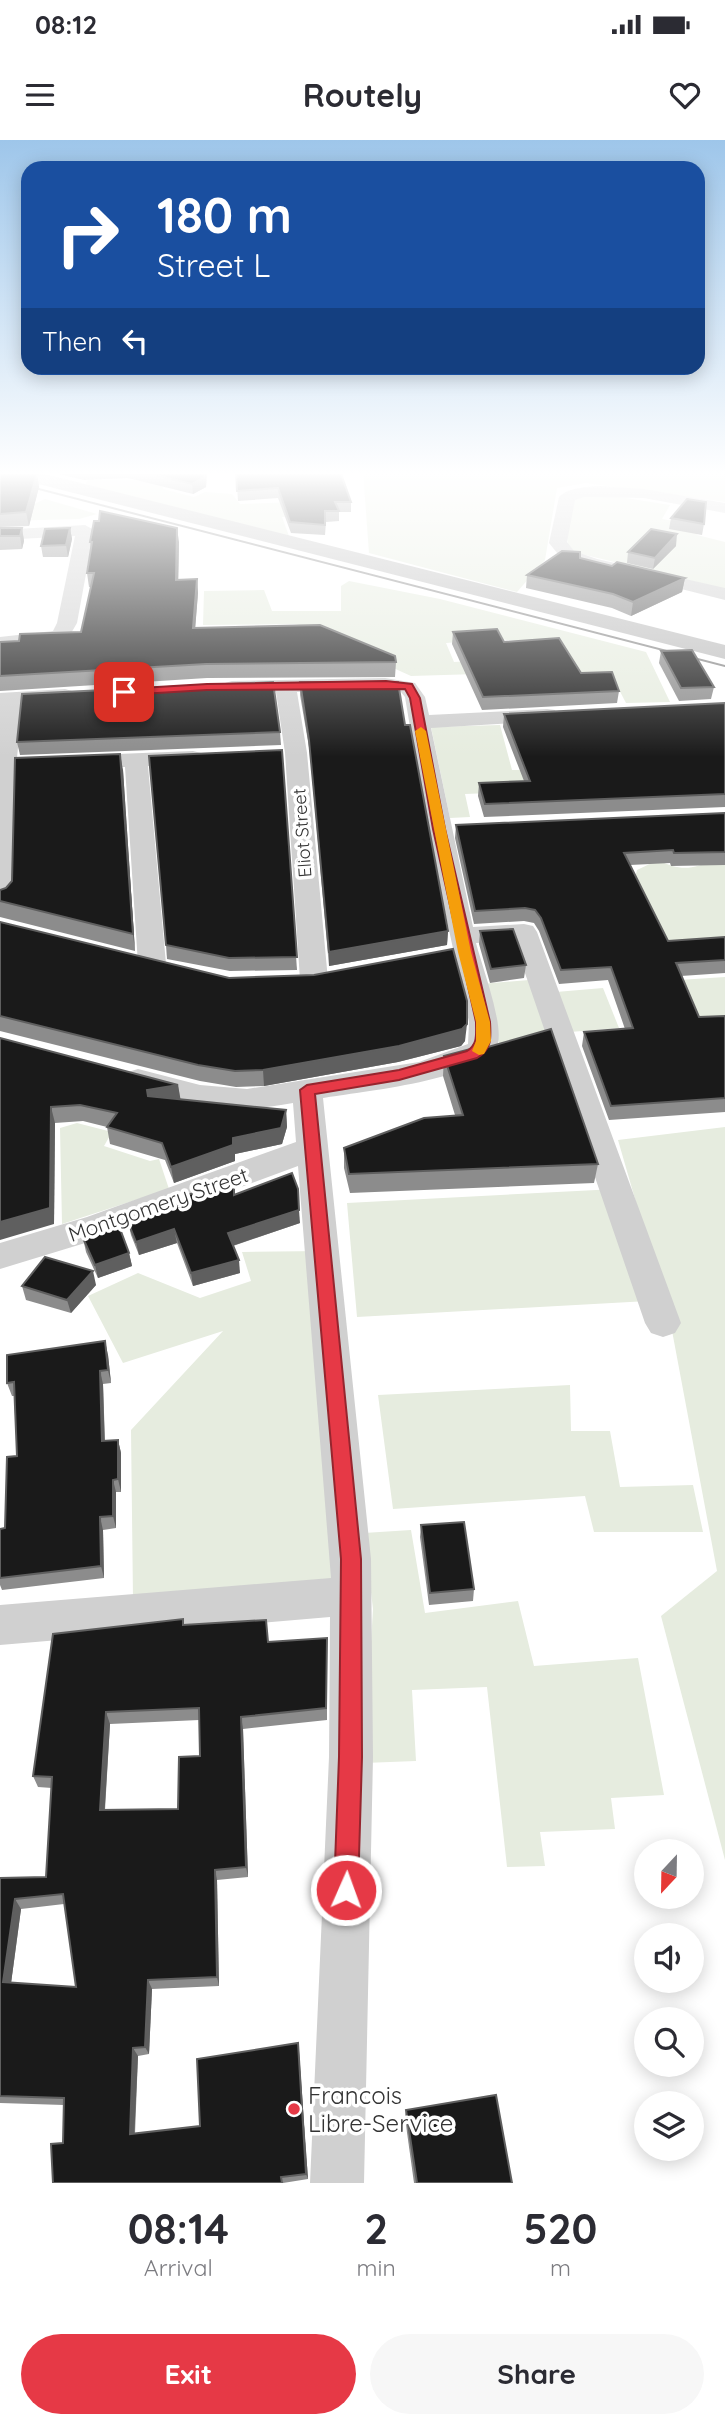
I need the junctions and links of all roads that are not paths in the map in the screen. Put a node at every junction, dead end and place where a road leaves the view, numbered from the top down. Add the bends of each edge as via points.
1 (78, 566) edge
2 (387, 566) edge
3 (602, 566) edge
4 (725, 594) edge
5 (0, 643) edge
6 (725, 652) edge
7 (207, 687) edge
8 (286, 687) junction
9 (82, 694) edge
10 (6, 699) edge
11 (564, 714) edge
12 (419, 722) junction
13 (296, 753) junction
14 (270, 754) edge
15 (216, 757) edge
16 (136, 760) junction
17 (5, 765) junction
18 (466, 828) edge
19 (439, 829) junction
20 (0, 897) edge
21 (454, 948) junction
22 (151, 964) edge
23 (341, 975) edge
24 (115, 1073) edge
25 (307, 1090) junction
26 (314, 1148) junction
27 (0, 1256) edge
28 (663, 1323) dead end
29 (351, 1596) junction
30 (0, 1625) edge
31 (337, 2183) edge

1 - 5 street via 67,623 60,636
2 - 6 street
3 - 4 street
7 - 8 street
8 - 12 street via 408,687
8 - 13 street, Eliot Street
9 - 10 street
10 - 17 street
11 - 12 street
12 - 19 street
13 - 14 street
13 - 23 street, Eliot Street via 302,981
15 - 16 street
16 - 17 street
16 - 22 street
17 - 20 street
18 - 19 street
19 - 21 street
21 - 25 street via 483,1022 480,1050 453,1062 399,1075
21 - 28 street via 524,933
24 - 25 street via 236,1100
25 - 26 street
26 - 27 street, Montgomery Street via 96,1227
26 - 29 street
29 - 30 street
29 - 31 street via 351,1757

